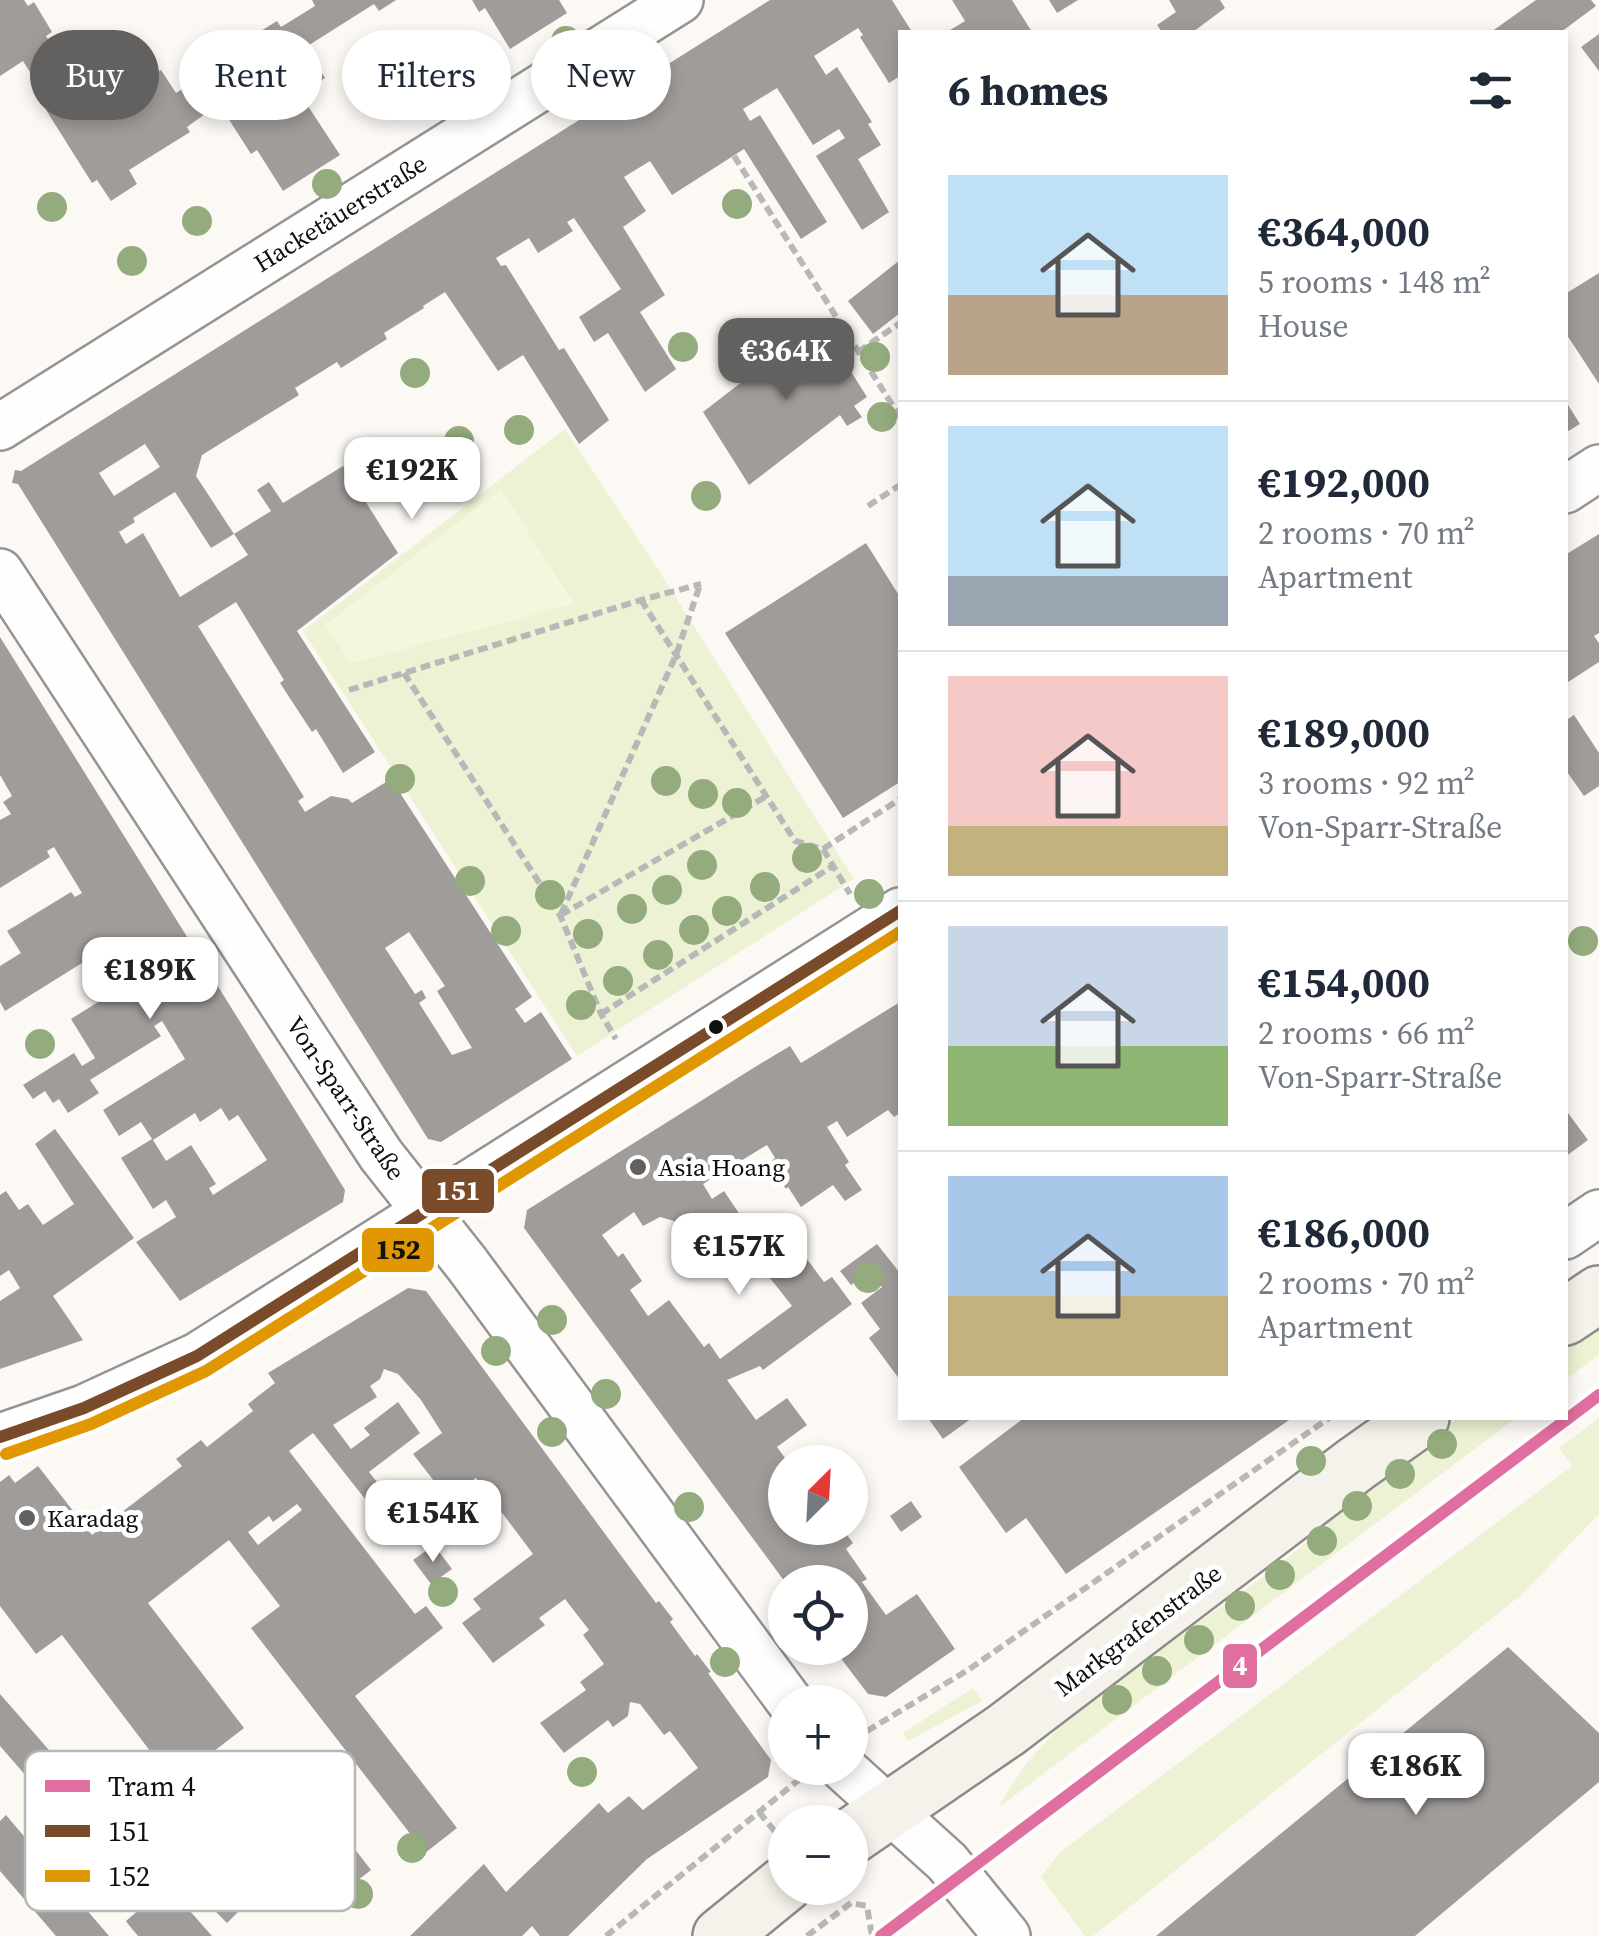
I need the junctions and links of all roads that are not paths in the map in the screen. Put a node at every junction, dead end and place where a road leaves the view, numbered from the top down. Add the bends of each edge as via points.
1 (680, 0) edge
2 (0, 428) edge
3 (1599, 468) edge
4 (1568, 488) edge
5 (0, 572) edge
6 (886, 920) edge
7 (426, 1211) junction
8 (1599, 1212) edge
9 (1568, 1234) edge
10 (1599, 1294) edge
11 (1568, 1315) edge
12 (1418, 1420) edge
13 (0, 1437) edge
14 (777, 1685) edge
15 (862, 1785) edge
16 (870, 1824) edge
17 (768, 1898) edge
18 (721, 1936) edge
19 (1007, 1936) edge

1 - 2 street, Hacketäuerstraße
3 - 4 street
5 - 7 street, Von-Sparr-Straße via 381,1155
6 - 7 street
7 - 13 street via 197,1356 84,1408
7 - 14 street, Von-Sparr-Straße
8 - 9 street
10 - 11 main road
12 - 16 main road, Markgrafenstraße via 1006,1730
15 - 16 street
16 - 19 street via 947,1862
17 - 18 main road

